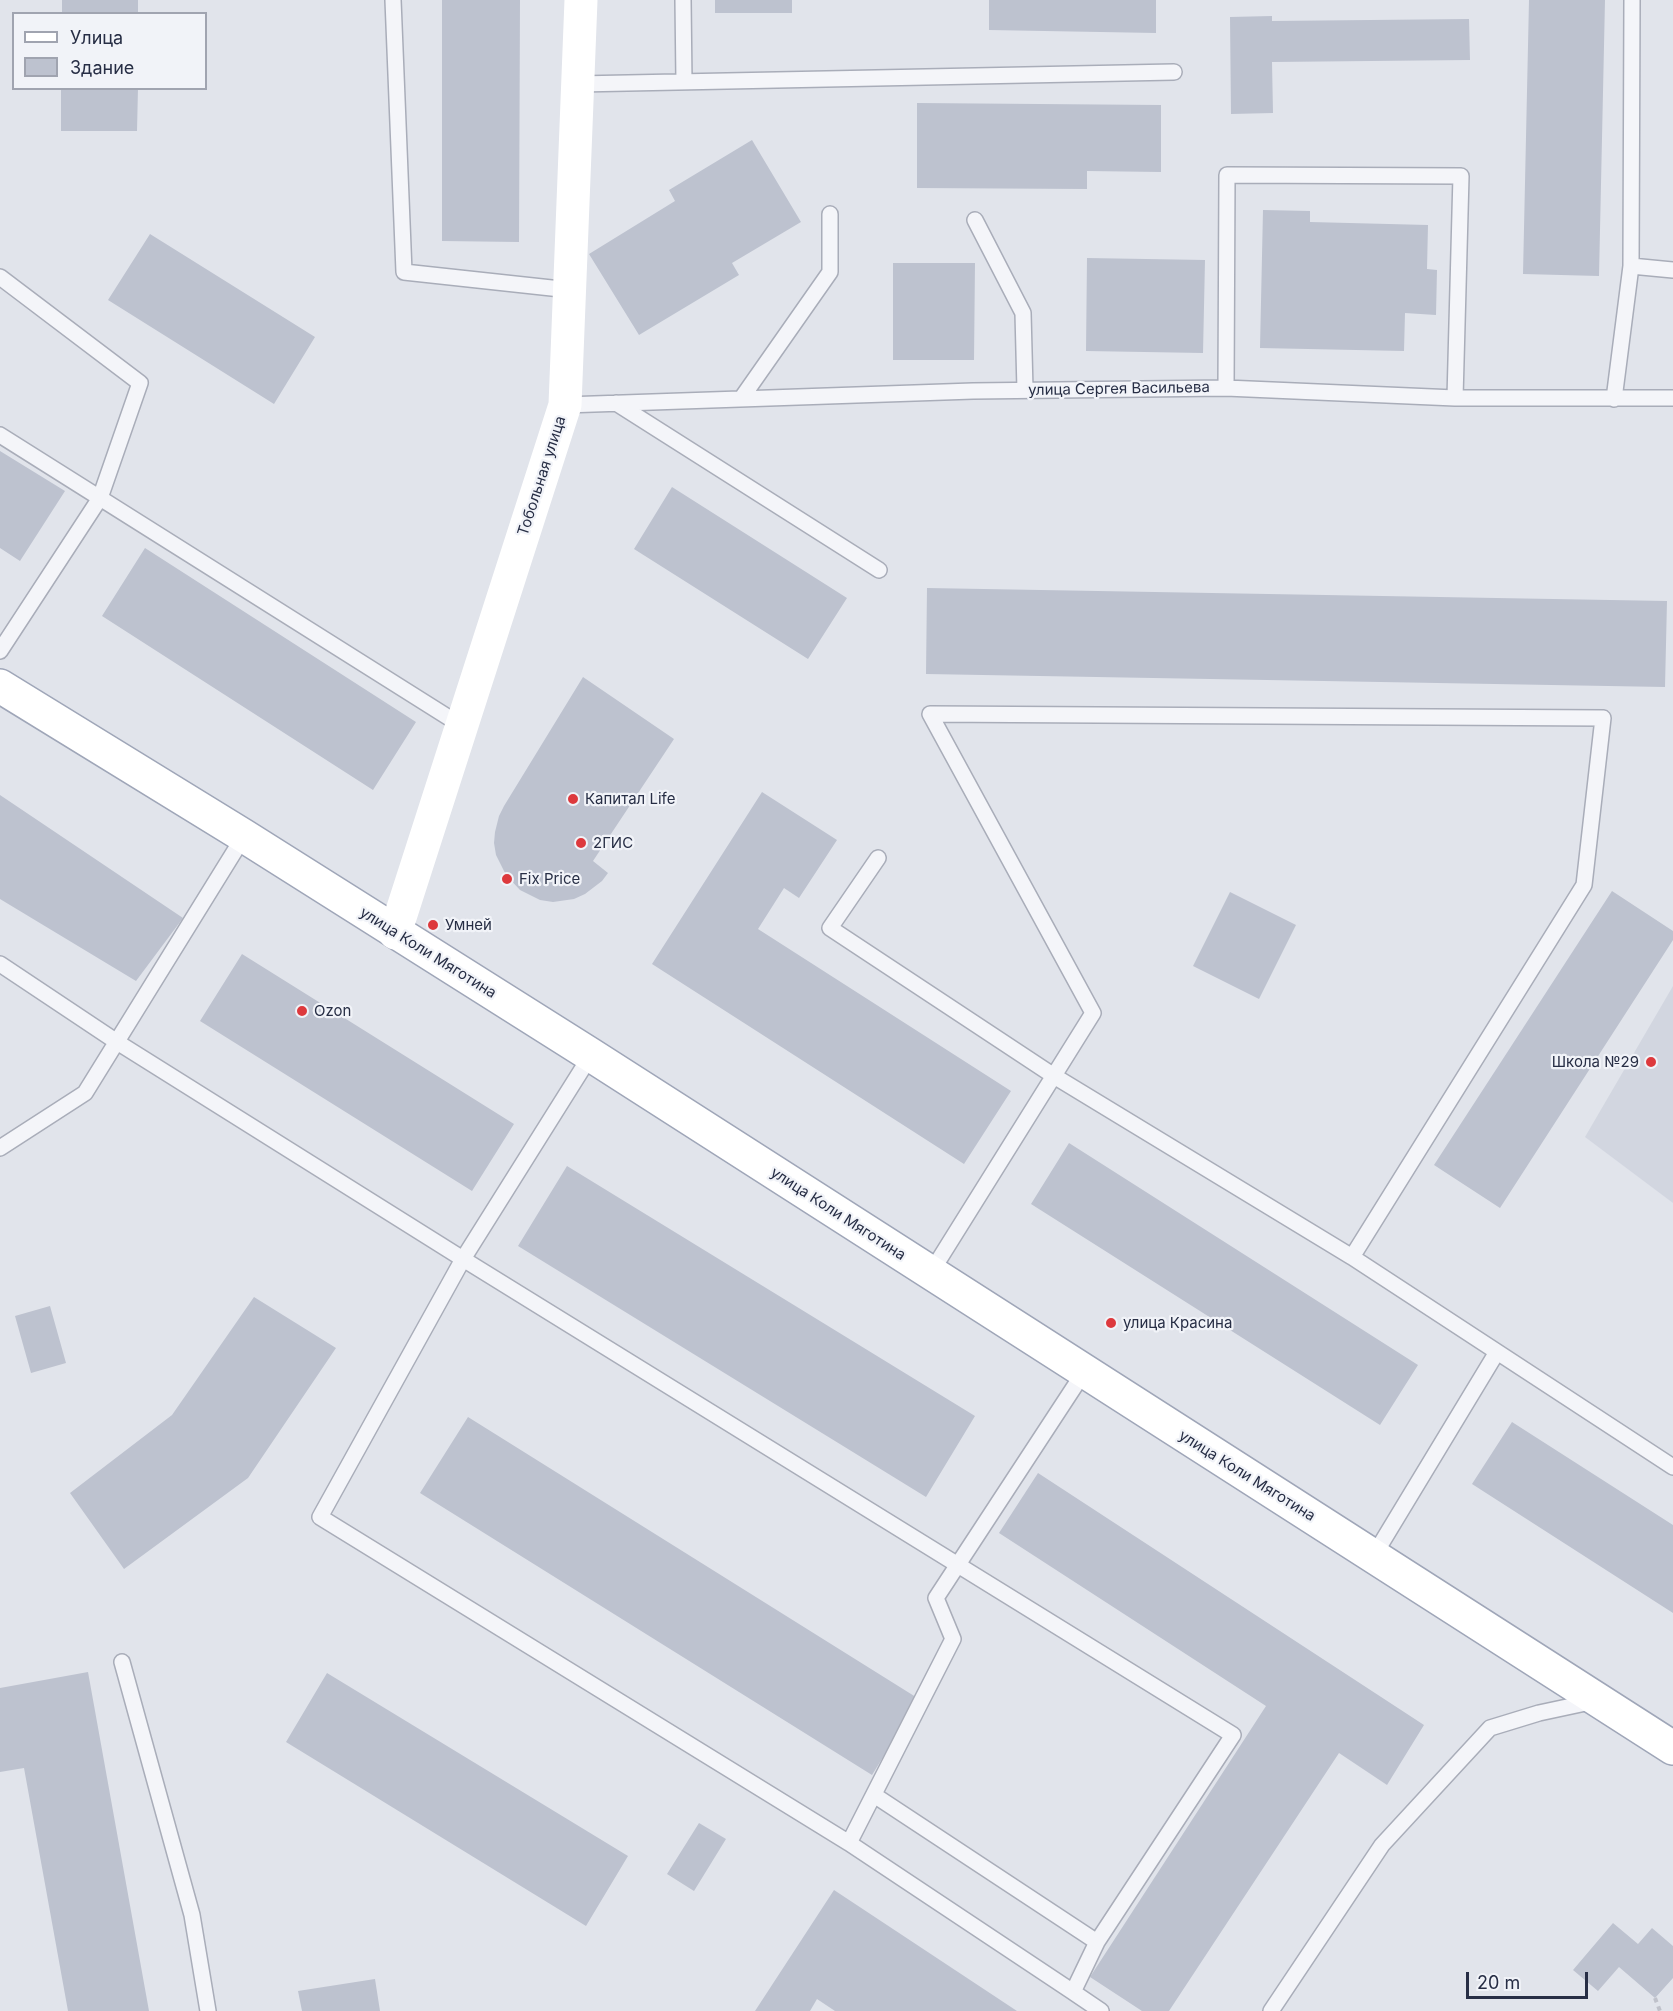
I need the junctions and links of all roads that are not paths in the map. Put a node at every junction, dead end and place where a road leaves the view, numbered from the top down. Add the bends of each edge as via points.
1 (393, 0) edge
2 (582, 0) edge
3 (683, 0) edge
4 (1632, 0) edge
5 (1174, 72) dead end
6 (684, 82) junction
7 (578, 84) junction
8 (830, 214) dead end
9 (975, 220) dead end
10 (1631, 266) junction
11 (1673, 270) edge
12 (0, 277) edge
13 (570, 290) junction
14 (1226, 388) junction
15 (1025, 390) junction
16 (1455, 398) junction
17 (1673, 398) edge
18 (741, 399) junction
19 (1614, 399) junction
20 (616, 403) junction
21 (564, 405) junction
22 (0, 435) edge
23 (100, 498) junction
24 (879, 570) dead end
25 (0, 651) edge
26 (0, 686) edge
27 (462, 726) junction
28 (244, 836) junction
29 (878, 858) dead end
30 (394, 933) junction
31 (0, 964) edge
32 (117, 1042) junction
33 (591, 1055) junction
34 (1054, 1077) junction
35 (0, 1148) edge
36 (1353, 1257) junction
37 (463, 1259) junction
38 (930, 1274) junction
39 (1497, 1352) junction
40 (1084, 1372) junction
41 (1673, 1467) edge
42 (1373, 1557) junction
43 (959, 1565) junction
44 (122, 1662) dead end
45 (1598, 1700) junction
46 (1673, 1748) edge
47 (874, 1795) junction
48 (849, 1843) junction
49 (1097, 1942) junction
50 (1072, 1992) junction
51 (208, 2011) edge
52 (1101, 2011) edge
53 (1271, 2011) edge

1 - 13 lane via 404,272
2 - 7 main road, Тобольная улица
3 - 6 lane
4 - 10 lane
5 - 6 lane
6 - 7 lane
7 - 13 main road, Тобольная улица
8 - 18 lane via 830,272
9 - 15 lane via 1023,313
10 - 11 lane
10 - 19 lane
12 - 23 lane via 140,384
13 - 21 main road, Тобольная улица
14 - 15 lane, улица Сергея Васильева
14 - 16 lane, улица Сергея Васильева
14 - 16 lane via 1227,175 1461,176
15 - 18 lane, улица Сергея Васильева
16 - 19 lane, улица Сергея Васильева
17 - 19 lane, улица Сергея Васильева
18 - 20 lane, улица Сергея Васильева
20 - 21 lane, улица Сергея Васильева
20 - 24 lane
21 - 27 main road, Тобольная улица
22 - 23 lane
23 - 25 lane
23 - 27 lane
26 - 28 main road, улица Коли Мяготина
27 - 30 main road, Тобольная улица
28 - 30 main road, улица Коли Мяготина
28 - 32 lane
29 - 34 lane via 830,928
30 - 33 main road, улица Коли Мяготина
31 - 32 lane
32 - 35 lane via 86,1094
32 - 37 lane
33 - 37 lane
33 - 38 main road, улица Коли Мяготина
34 - 36 lane
34 - 36 lane via 1093,1013 930,714 1603,718 1584,885
34 - 38 lane
36 - 39 lane
37 - 43 lane
37 - 48 lane via 320,1517
38 - 40 main road, улица Коли Мяготина
39 - 41 lane
39 - 42 lane
40 - 42 main road, улица Коли Мяготина
40 - 43 lane
42 - 45 main road, улица Коли Мяготина
43 - 47 lane via 936,1598 953,1639
43 - 49 lane via 1233,1735
44 - 51 lane via 192,1915
45 - 46 main road, улица Коли Мяготина
45 - 53 lane via 1491,1728 1382,1845
47 - 48 lane
47 - 49 lane
48 - 50 lane
49 - 50 lane
50 - 52 lane

